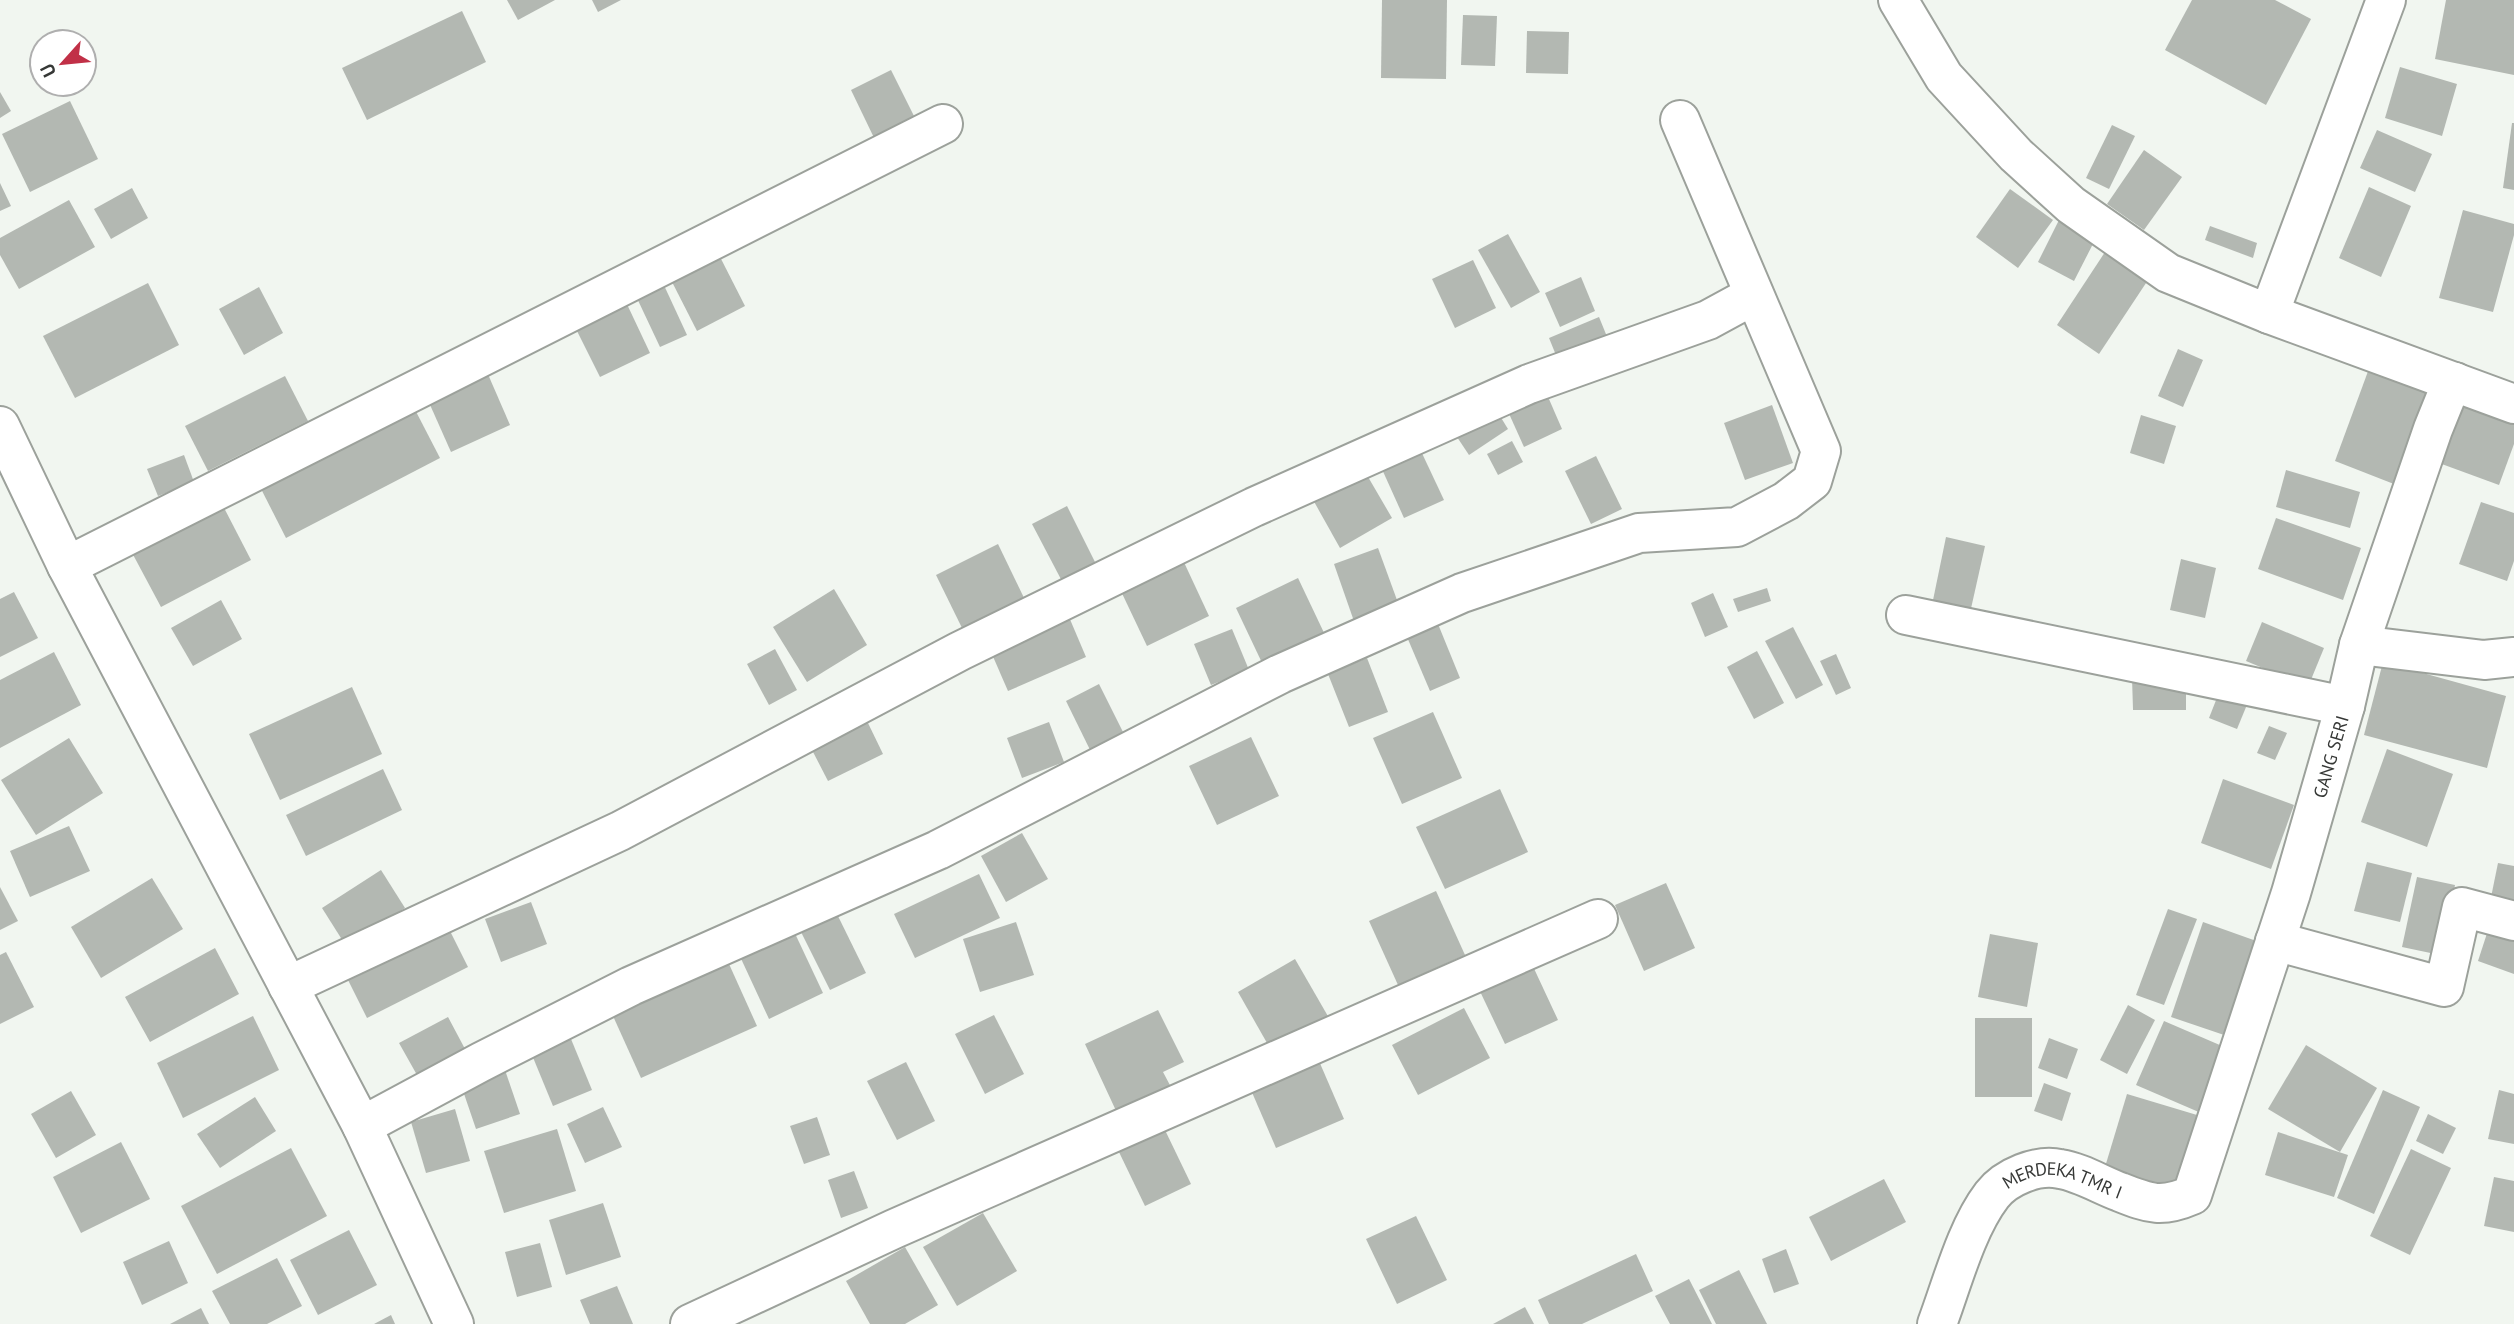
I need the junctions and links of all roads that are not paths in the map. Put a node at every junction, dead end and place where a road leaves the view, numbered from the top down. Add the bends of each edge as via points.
1 (1898, 0) edge
2 (2386, 0) edge
3 (1680, 120) dead end
4 (943, 124) dead end
5 (1754, 295) junction
6 (2269, 314) junction
7 (2455, 382) junction
8 (2514, 404) edge
9 (0, 426) edge
10 (14, 489) edge
11 (67, 566) junction
12 (1906, 615) dead end
13 (2358, 645) junction
14 (2514, 657) edge
15 (2345, 706) junction
16 (1598, 919) dead end
17 (2514, 921) edge
18 (2275, 941) junction
19 (288, 986) junction
20 (362, 1126) junction
21 (2192, 1195) joint
22 (454, 1324) edge
23 (690, 1324) edge
24 (1937, 1324) edge

1 - 6 street via 1944,76 2016,155 2071,205 2168,273
2 - 6 street
3 - 5 street
4 - 11 street
5 - 19 street via 1708,320 1529,384 1254,507 960,651 620,831
5 - 20 street via 1821,451 1812,481 1786,500 1737,527 1639,533 1450,599 1280,674 938,850 631,986
6 - 7 street
7 - 8 street
7 - 13 street, GANG SERI via 2433,429
9 - 10 street
10 - 11 street
11 - 19 street
12 - 15 street
13 - 14 street via 2484,660
13 - 15 street, GANG SERI
15 - 18 street, GANG SERI
16 - 23 street via 894,1229
17 - 18 street via 2462,907 2444,987
18 - 21 street, GANG SERI
19 - 20 street
20 - 22 street
21 - 24 street, MERDEKA TMR I via 2161,1203 2059,1168 2019,1175 1992,1194 1976,1223

